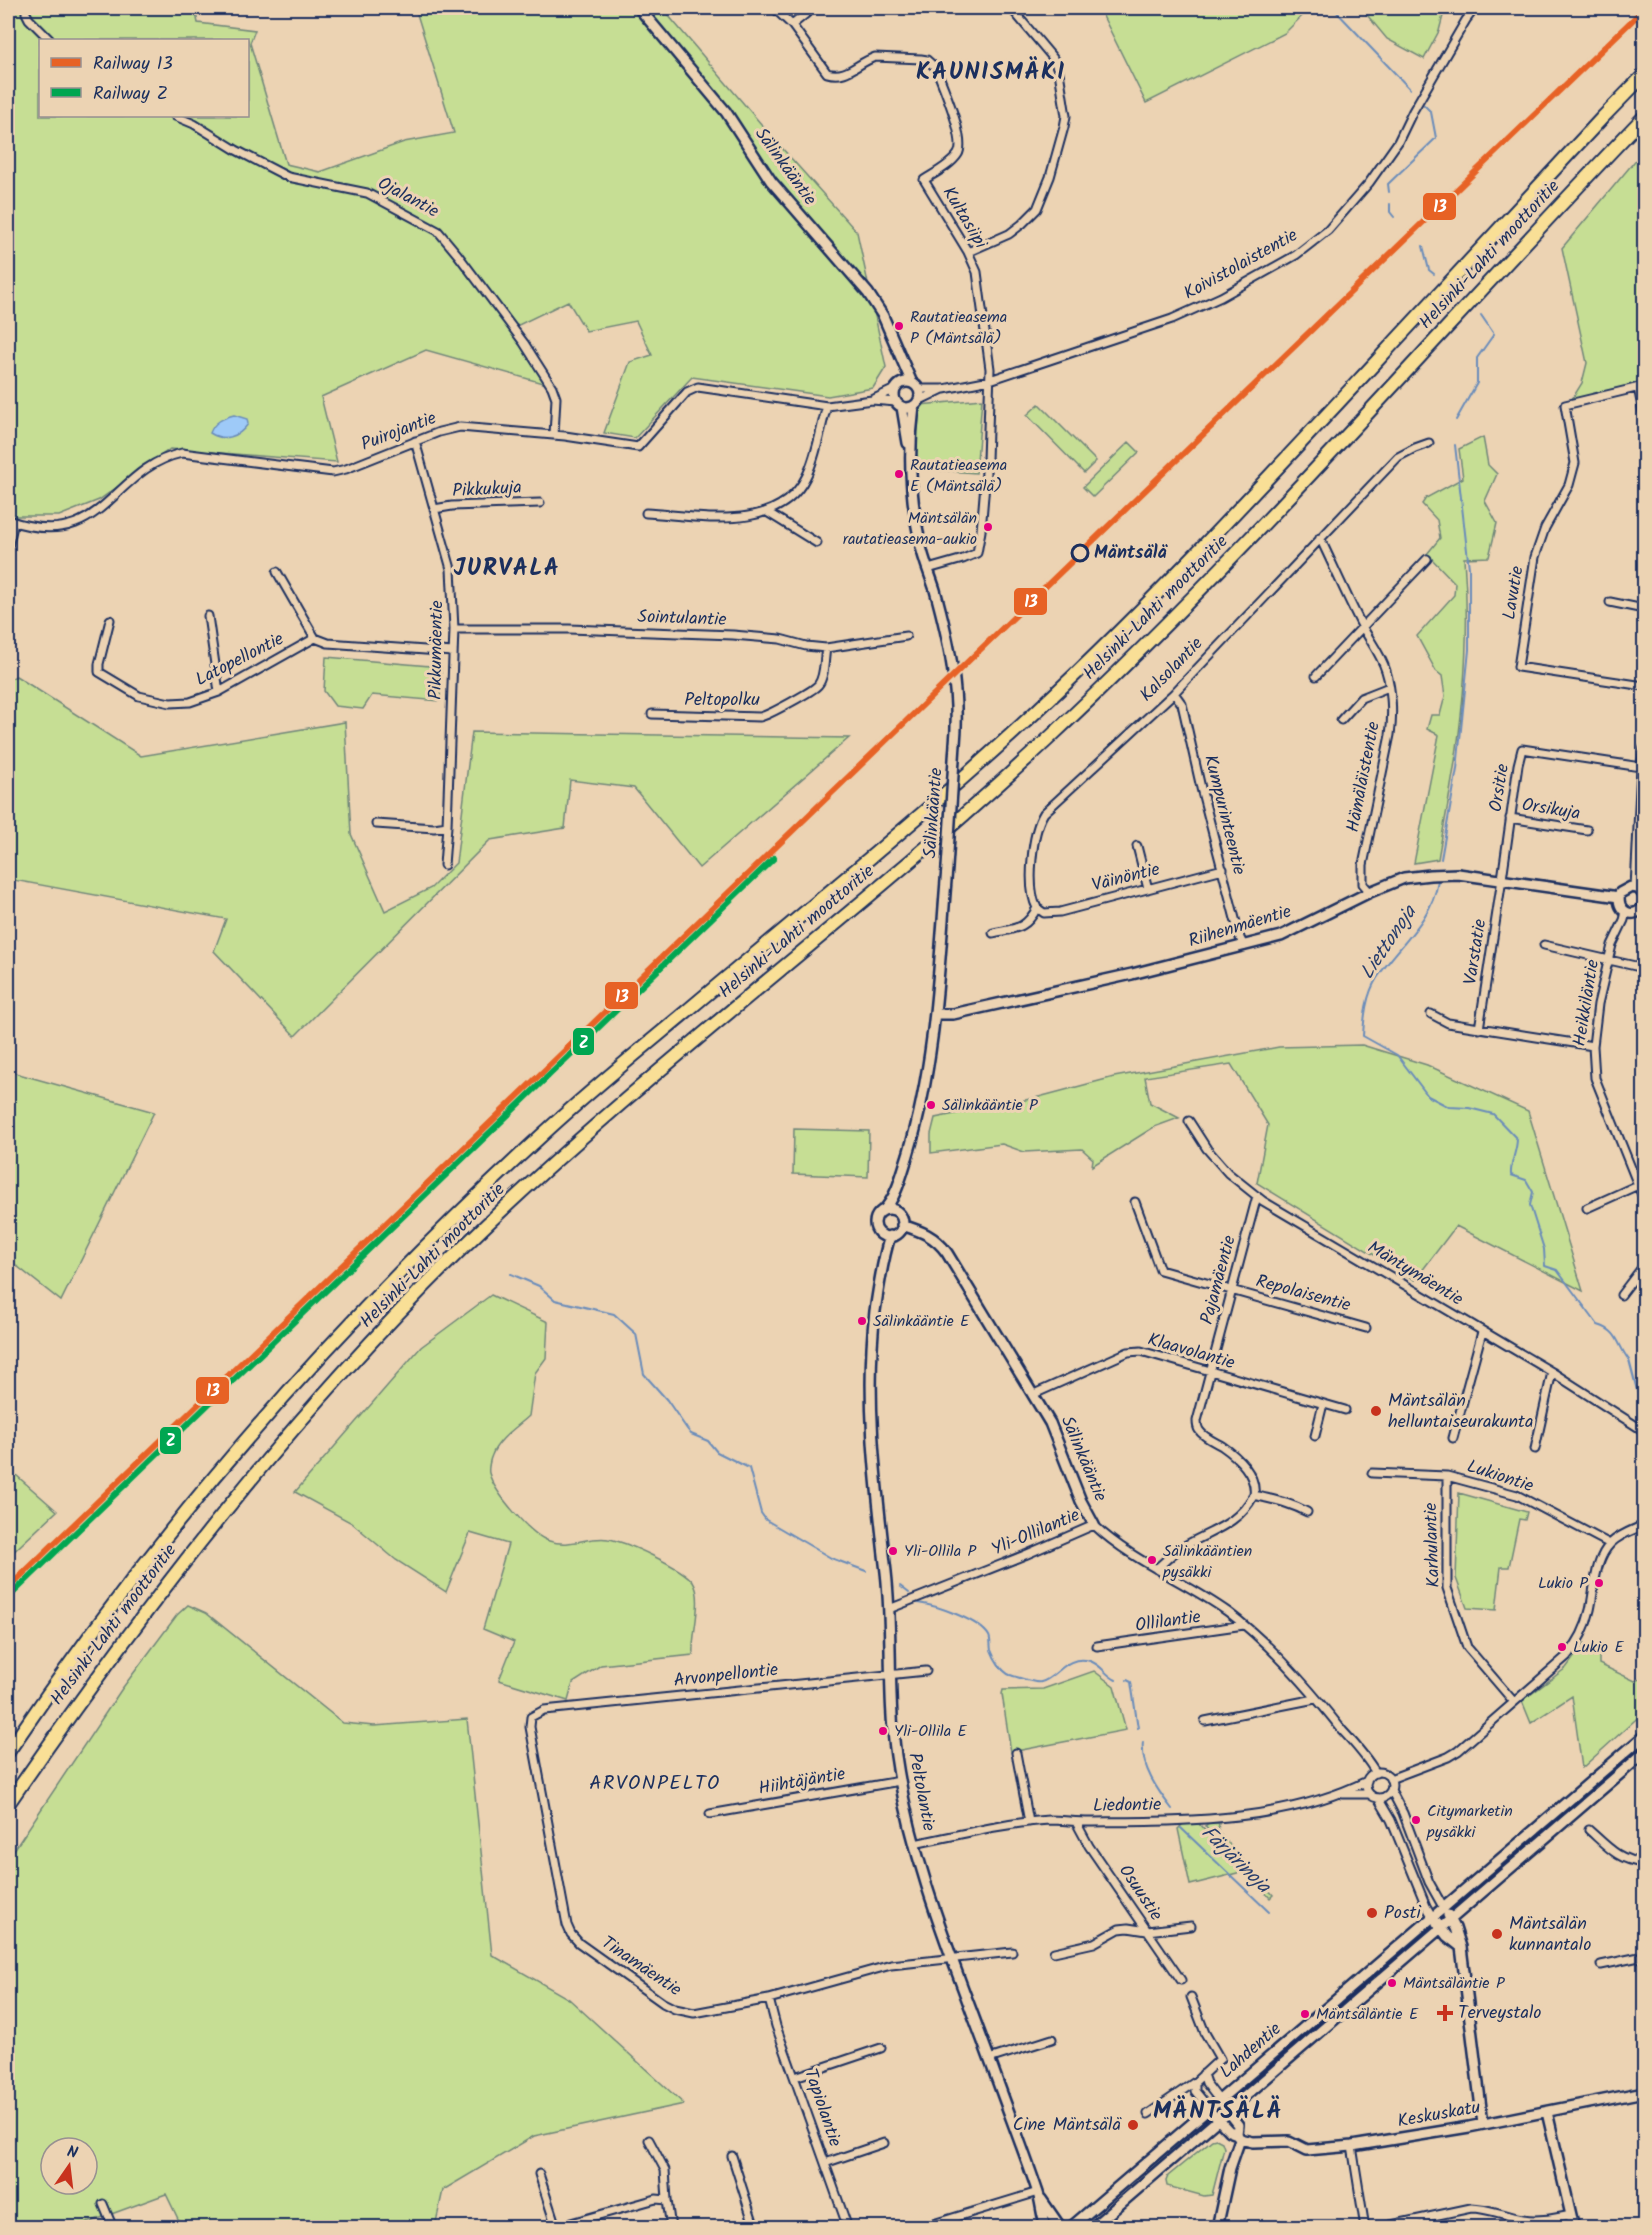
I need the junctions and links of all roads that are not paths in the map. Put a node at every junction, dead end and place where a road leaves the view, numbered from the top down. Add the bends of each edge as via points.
1 (639, 8) edge
2 (774, 8) edge
3 (813, 8) edge
4 (1011, 8) edge
5 (1475, 8) edge
6 (26, 13) dead end
7 (792, 25) junction
8 (49, 39) edge
9 (1644, 75) edge
10 (178, 117) edge
11 (1644, 117) edge
12 (968, 252) junction
13 (897, 350) junction
14 (990, 380) junction
15 (898, 386) junction
16 (915, 386) junction
17 (1641, 387) edge
18 (944, 389) junction
19 (872, 400) junction
20 (916, 403) junction
21 (899, 405) junction
22 (827, 406) junction
23 (1644, 418) edge
24 (554, 435) junction
25 (415, 441) junction
26 (1429, 443) dead end
27 (910, 451) junction
28 (540, 503) dead end
29 (434, 509) junction
30 (767, 512) junction
31 (646, 513) dead end
32 (11, 521) edge
33 (1320, 538) junction
34 (817, 543) dead end
35 (8, 548) edge
36 (1426, 559) dead end
37 (928, 569) junction
38 (276, 572) dead end
39 (1610, 602) dead end
40 (1644, 609) edge
41 (208, 616) dead end
42 (110, 620) dead end
43 (1363, 627) junction
44 (454, 629) junction
45 (906, 636) dead end
46 (315, 638) junction
47 (825, 648) junction
48 (453, 652) junction
49 (1316, 676) dead end
50 (1644, 686) edge
51 (1389, 687) junction
52 (219, 692) junction
53 (1174, 693) junction
54 (652, 714) dead end
55 (1341, 720) dead end
56 (1644, 748) edge
57 (1641, 767) junction
58 (1510, 819) junction
59 (376, 824) dead end
60 (447, 825) junction
61 (1587, 830) dead end
62 (1137, 846) dead end
63 (444, 865) dead end
64 (1223, 869) junction
65 (1502, 879) junction
66 (1635, 887) junction
67 (1148, 889) junction
68 (1370, 892) junction
69 (1644, 895) edge
70 (1619, 897) junction
71 (1644, 906) edge
72 (1037, 908) junction
73 (1626, 912) junction
74 (993, 933) dead end
75 (1545, 945) dead end
76 (1244, 946) junction
77 (1608, 959) junction
78 (1644, 968) edge
79 (936, 1014) junction
80 (1431, 1014) dead end
81 (1479, 1029) junction
82 (1593, 1046) junction
83 (1189, 1120) dead end
84 (900, 1179) junction
85 (1638, 1185) junction
86 (1257, 1196) junction
87 (1644, 1200) edge
88 (1135, 1202) dead end
89 (1587, 1208) dead end
90 (884, 1209) junction
91 (899, 1213) junction
92 (902, 1225) junction
93 (886, 1235) junction
94 (1644, 1265) edge
95 (1231, 1290) junction
96 (1621, 1295) dead end
97 (1366, 1328) dead end
98 (1482, 1332) junction
99 (1209, 1372) junction
100 (1552, 1372) junction
101 (1034, 1394) junction
102 (1323, 1404) junction
103 (1346, 1410) dead end
104 (1644, 1431) edge
105 (1315, 1436) dead end
106 (1453, 1438) dead end
107 (1535, 1449) dead end
108 (1372, 1473) dead end
109 (1447, 1476) junction
110 (1254, 1495) junction
111 (1307, 1512) dead end
112 (1094, 1524) junction
113 (1644, 1525) edge
114 (1610, 1544) junction
115 (1156, 1569) junction
116 (889, 1609) junction
117 (1244, 1625) junction
118 (1097, 1646) dead end
119 (926, 1671) dead end
120 (891, 1674) junction
121 (1315, 1698) junction
122 (1514, 1702) junction
123 (531, 1717) joint
124 (1205, 1721) dead end
125 (1644, 1736) edge
126 (8, 1752) edge
127 (1016, 1753) dead end
128 (1644, 1753) edge
129 (1376, 1773) junction
130 (1390, 1779) junction
131 (900, 1781) junction
132 (1367, 1781) junction
133 (1391, 1791) junction
134 (1339, 1794) junction
135 (1369, 1794) junction
136 (1378, 1798) junction
137 (8, 1803) edge
138 (710, 1814) dead end
139 (1029, 1822) junction
140 (1076, 1822) junction
141 (1589, 1830) dead end
142 (914, 1844) junction
143 (1644, 1863) edge
144 (1443, 1907) junction
145 (1432, 1916) junction
146 (1450, 1919) junction
147 (1191, 1926) dead end
148 (1440, 1928) junction
149 (1147, 1931) junction
150 (1461, 1947) junction
151 (1012, 1952) dead end
152 (1054, 1952) dead end
153 (1644, 1956) edge
154 (951, 1959) junction
155 (1601, 1965) dead end
156 (1181, 1980) dead end
157 (1191, 1997) dead end
158 (769, 1999) junction
159 (1052, 2039) dead end
160 (881, 2048) dead end
161 (989, 2059) junction
162 (1203, 2074) junction
163 (795, 2077) junction
164 (1195, 2082) junction
165 (1644, 2092) edge
166 (1219, 2100) junction
167 (1209, 2108) junction
168 (1228, 2111) junction
169 (1547, 2112) junction
170 (1148, 2114) dead end
171 (1218, 2119) junction
172 (1483, 2124) junction
173 (1238, 2136) junction
174 (649, 2140) dead end
175 (884, 2143) dead end
176 (1352, 2146) junction
177 (732, 2156) dead end
178 (825, 2163) junction
179 (539, 2174) dead end
180 (1039, 2195) junction
181 (666, 2200) junction
182 (103, 2204) dead end
183 (1571, 2215) junction
184 (554, 2227) edge
185 (113, 2228) edge
186 (671, 2228) edge
187 (755, 2228) edge
188 (848, 2228) edge
189 (920, 2228) edge
190 (1047, 2228) edge
191 (1061, 2228) edge
192 (1070, 2228) edge
193 (1092, 2228) edge
194 (1217, 2228) edge
195 (1365, 2228) edge
196 (1377, 2228) edge
197 (1574, 2228) edge

1 - 13 main road, Sälinkääntie via 726,112 771,181 868,293
2 - 7 street
3 - 7 street
4 - 12 street via 1053,58 1066,116 1050,177 1036,209 1009,234
5 - 14 street, Koivistolaistentie via 1398,142 1369,183 1328,230 1296,255 1187,313
6 - 8 street
7 - 12 street, Kultasiipi via 827,73 835,76 845,75 875,57 927,60 936,68 960,148 953,160 924,180
9 - 126 highway, Helsinki-Lahti moottoritie via 1225,524 1108,642 917,818 545,1132 378,1293 250,1435 150,1556
10 - 24 street, Ojalantie via 288,177 367,193 438,231 524,343 552,387 556,398
11 - 137 highway, Helsinki-Lahti moottoritie via 1331,455 1095,696 935,840 564,1154 413,1298 249,1481 115,1652
12 - 14 street, Kultasiipi via 977,272
13 - 15 main road, Sälinkääntie
13 - 16 main road, Sälinkääntie
14 - 18 street, Koivistolaistentie
14 - 37 street, Kultasiipi via 987,460 977,553
15 - 16 main road
15 - 19 street, Puirojantie
15 - 21 main road, Sälinkääntie via 894,396
16 - 18 street, Koivistolaistentie
16 - 20 main road, Sälinkääntie
17 - 23 street
17 - 50 street, Lavutie via 1565,405 1575,464 1535,557 1518,667
18 - 20 street, Koivistolaistentie
19 - 21 street, Puirojantie
19 - 22 street, Puirojantie
20 - 21 main road
20 - 27 main road, Sälinkääntie
21 - 27 main road, Sälinkääntie
22 - 24 street, Puirojantie via 698,387 687,392 638,447
22 - 30 street via 807,475 784,505
24 - 25 street, Puirojantie via 460,427
25 - 29 street, Pikkumäentie
25 - 32 street, Puirojantie via 333,472 182,453 147,467 112,501 77,523 42,528
26 - 33 street, Kalsolantie via 1398,457
27 - 37 main road, Sälinkääntie via 915,514
28 - 29 street, Pikkukuja
29 - 44 street, Pikkumäentie via 452,569
30 - 31 street via 735,518
30 - 34 street
32 - 35 street
33 - 43 street, Hämäläistentie
33 - 53 street, Kalsolantie
36 - 43 street
37 - 79 main road, Sälinkääntie, bridge via 952,661 957,712
38 - 46 street
39 - 40 street
41 - 52 street
42 - 52 street, Latopellontie via 99,672 111,680 139,696 170,703 190,702
43 - 49 street
43 - 51 street, Hämäläistentie via 1387,672
44 - 47 street, Sointulantie via 733,635
44 - 48 street, Pikkumäentie
45 - 47 street, Sointulantie
46 - 48 street via 328,643
46 - 52 street, Latopellontie
47 - 54 street, Peltopolku via 818,685 770,714
48 - 60 street, Pikkumäentie
51 - 55 street via 1362,698
51 - 68 street, Hämäläistentie via 1392,723 1363,865 1363,884
53 - 64 street, Kumpurinteentie via 1182,704
53 - 72 street, Kalsolantie via 1044,813 1036,830 1031,888
56 - 57 street
57 - 58 street, Orsitie via 1522,749
57 - 66 street
58 - 61 street, Orsikuja
58 - 65 street, Orsitie
59 - 60 street via 434,828
60 - 63 street, Pikkumäentie
62 - 67 street
64 - 67 street, Väinöntie
64 - 76 street, Kumpurinteentie
65 - 68 main road, Riihenmäentie via 1430,874 1404,878
65 - 70 main road, Riihenmäentie
65 - 81 street, Varstatie
66 - 69 main road
66 - 70 main road via 1623,890
67 - 72 street, Väinöntie via 1060,912 1044,913
68 - 76 main road, Riihenmäentie via 1281,936
70 - 73 main road
71 - 73 main road via 1638,912
72 - 74 street via 1025,924
73 - 77 street, Heikkiläntie
75 - 77 street
76 - 79 main road, Riihenmäentie via 953,1014
77 - 78 street
77 - 82 street, Heikkiläntie
79 - 84 main road, Sälinkääntie via 920,1110
80 - 81 street via 1448,1023
81 - 82 street
82 - 85 street, Heikkiläntie via 1595,1078
83 - 86 street, Mäntymäentie via 1228,1173
84 - 90 main road, Sälinkääntie
84 - 91 main road, Sälinkääntie
85 - 87 street, Heikkiläntie
85 - 89 street
86 - 95 street, Pajamäentie
86 - 98 street, Mäntymäentie
88 - 95 street, Repolaisentie via 1160,1270
90 - 91 main road
90 - 93 main road via 875,1222 878,1231
91 - 92 main road
92 - 93 main road via 898,1233
92 - 101 main road, Sälinkääntie via 922,1231 940,1243
93 - 116 main road, Peltolantie via 872,1348 871,1395
94 - 96 street
95 - 97 street, Repolaisentie
95 - 99 street, Pajamäentie
98 - 100 street, Mäntymäentie
98 - 106 street
99 - 101 street, Klaavolantie via 1141,1352 1128,1352
99 - 102 street, Klaavolantie
99 - 110 street, Pajamäentie via 1197,1421 1199,1430 1246,1468 1254,1480
100 - 104 street, Mäntymäentie
100 - 107 street
101 - 112 main road, Sälinkääntie
102 - 103 street, Klaavolantie
102 - 105 street
108 - 109 street, Lukiontie
109 - 114 street, Lukiontie via 1517,1495
109 - 122 street, Karhulantie via 1447,1588 1467,1647
110 - 111 street via 1285,1501
110 - 115 street via 1246,1510 1235,1519 1179,1550
112 - 115 street, Sälinkääntie
112 - 116 street, Yli-Ollilantie
113 - 114 street
114 - 122 street via 1599,1563 1590,1611 1576,1646
115 - 117 street, Sälinkääntie
116 - 120 main road, Peltolantie
117 - 118 street, Ollilantie
117 - 121 street, Sälinkääntie
119 - 120 street, Arvonpellontie
120 - 123 street, Arvonpellontie via 544,1710
120 - 131 main road, Peltolantie
121 - 124 street
121 - 129 street, Sälinkääntie
122 - 130 street via 1458,1751
123 - 158 street, Tinamäentie via 571,1934 675,2009 693,2013
125 - 144 main road, Lahdentie
127 - 139 street
128 - 146 main road, Lahdentie
129 - 130 street
129 - 132 street
130 - 133 street
131 - 138 street, Hiihtäjäntie
131 - 142 main road, Peltolantie
132 - 134 street, Liedontie
132 - 135 street
133 - 136 street
133 - 144 street
134 - 135 street, Liedontie
134 - 140 street, Liedontie via 1251,1815
135 - 136 street
136 - 145 street
139 - 140 street, Liedontie
139 - 142 street, Liedontie
140 - 149 street, Osuustie
141 - 143 street via 1616,1855
142 - 154 main road, Peltolantie
144 - 145 main road, Lahdentie
144 - 146 main road
145 - 148 main road
145 - 166 main road, Lahdentie
146 - 148 main road, Lahdentie
146 - 150 main road
147 - 149 street
148 - 150 main road
148 - 168 main road, Lahdentie
149 - 152 street via 1119,1929 1094,1943
149 - 156 street, Osuustie
150 - 172 main road
151 - 154 street, Tinamäentie
153 - 155 street
154 - 158 street, Tinamäentie via 891,1965
154 - 161 main road, Peltolantie
157 - 162 street via 1220,2059
158 - 163 street, Tapiolantie
159 - 161 street
160 - 163 street
161 - 180 main road, Peltolantie
162 - 164 street
162 - 166 street
163 - 178 street, Tapiolantie
164 - 167 street via 1195,2091
164 - 170 street
165 - 169 main road, Keskuskatu
166 - 167 main road, Lahdentie
166 - 168 main road
167 - 171 main road
167 - 192 main road, Lahdentie
168 - 171 main road, Lahdentie
168 - 173 main road via 1238,2125
169 - 172 main road, Keskuskatu
169 - 183 main road
171 - 173 main road
171 - 193 main road, Lahdentie
172 - 176 main road, Keskuskatu
173 - 176 main road, Keskuskatu via 1253,2142 1289,2141 1312,2150
173 - 194 main road
174 - 181 street via 665,2170
175 - 178 street
176 - 195 street
177 - 187 street
178 - 188 street, Tapiolantie
179 - 184 street
180 - 189 street
180 - 190 main road, Peltolantie
180 - 191 main road, Peltolantie
181 - 184 street via 650,2200
181 - 186 street
182 - 185 street
183 - 196 street via 1524,2219 1471,2208
183 - 197 main road

